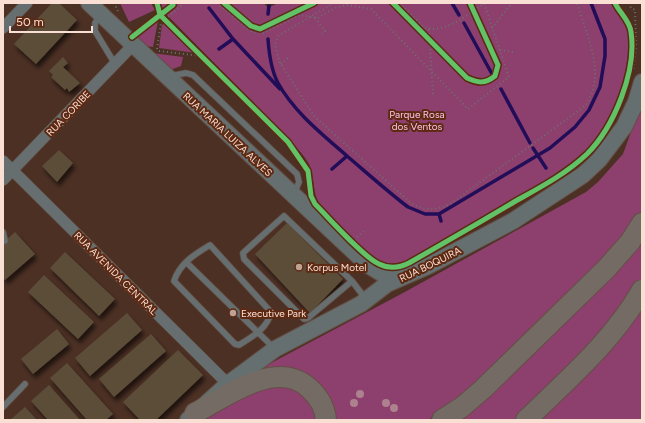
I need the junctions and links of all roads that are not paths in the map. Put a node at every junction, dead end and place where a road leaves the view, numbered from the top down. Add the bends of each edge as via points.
1 (27, 3) edge
2 (89, 3) edge
3 (101, 15) junction
4 (3, 28) edge
5 (133, 45) junction
6 (115, 64) junction
7 (634, 76) edge
8 (3, 161) edge
9 (13, 170) junction
10 (3, 180) edge
11 (642, 224) edge
12 (3, 232) edge
13 (5, 241) dead end
14 (186, 262) junction
15 (368, 265) junction
16 (408, 275) junction
17 (352, 281) junction
18 (642, 290) edge
19 (369, 299) junction
20 (258, 333) junction
21 (275, 349) junction
22 (25, 384) dead end
23 (228, 384) junction
24 (3, 407) edge
25 (191, 417) edge
26 (326, 420) edge
27 (442, 420) edge
28 (526, 420) edge

1 - 4 street
2 - 3 street, RUA MARIA LUIZA ALVES
3 - 5 street, RUA MARIA LUIZA ALVES
3 - 6 lane via 94,23 95,31
5 - 6 street, RUA CORIBE
5 - 15 street, RUA MARIA LUIZA ALVES
6 - 9 street, RUA CORIBE
7 - 16 street, RUA BOQUIRA via 636,102 624,127 599,160 583,175 513,221
8 - 9 street, RUA AVENIDA CENTRAL
9 - 10 street, RUA CORIBE
9 - 23 street, RUA AVENIDA CENTRAL
11 - 27 highway via 606,269 483,389
12 - 13 lane
14 - 20 lane
14 - 20 lane via 178,270 174,280 235,344 239,345
14 - 20 lane via 210,245 214,248 271,312 270,318
15 - 16 street, RUA MARIA LUIZA ALVES via 390,277
15 - 19 street, RUA MARIA LUIZA ALVES via 376,281 376,287
16 - 19 street, RUA BOQUIRA via 387,284
17 - 17 lane via 304,319 244,259 243,255 284,216
17 - 19 lane
18 - 28 highway via 594,354
19 - 21 street, RUA BOQUIRA
20 - 21 lane
21 - 23 street, RUA BOQUIRA
22 - 24 lane
23 - 25 street, RUA BOQUIRA
25 - 26 highway via 254,382 276,377 290,378 307,386 324,408

